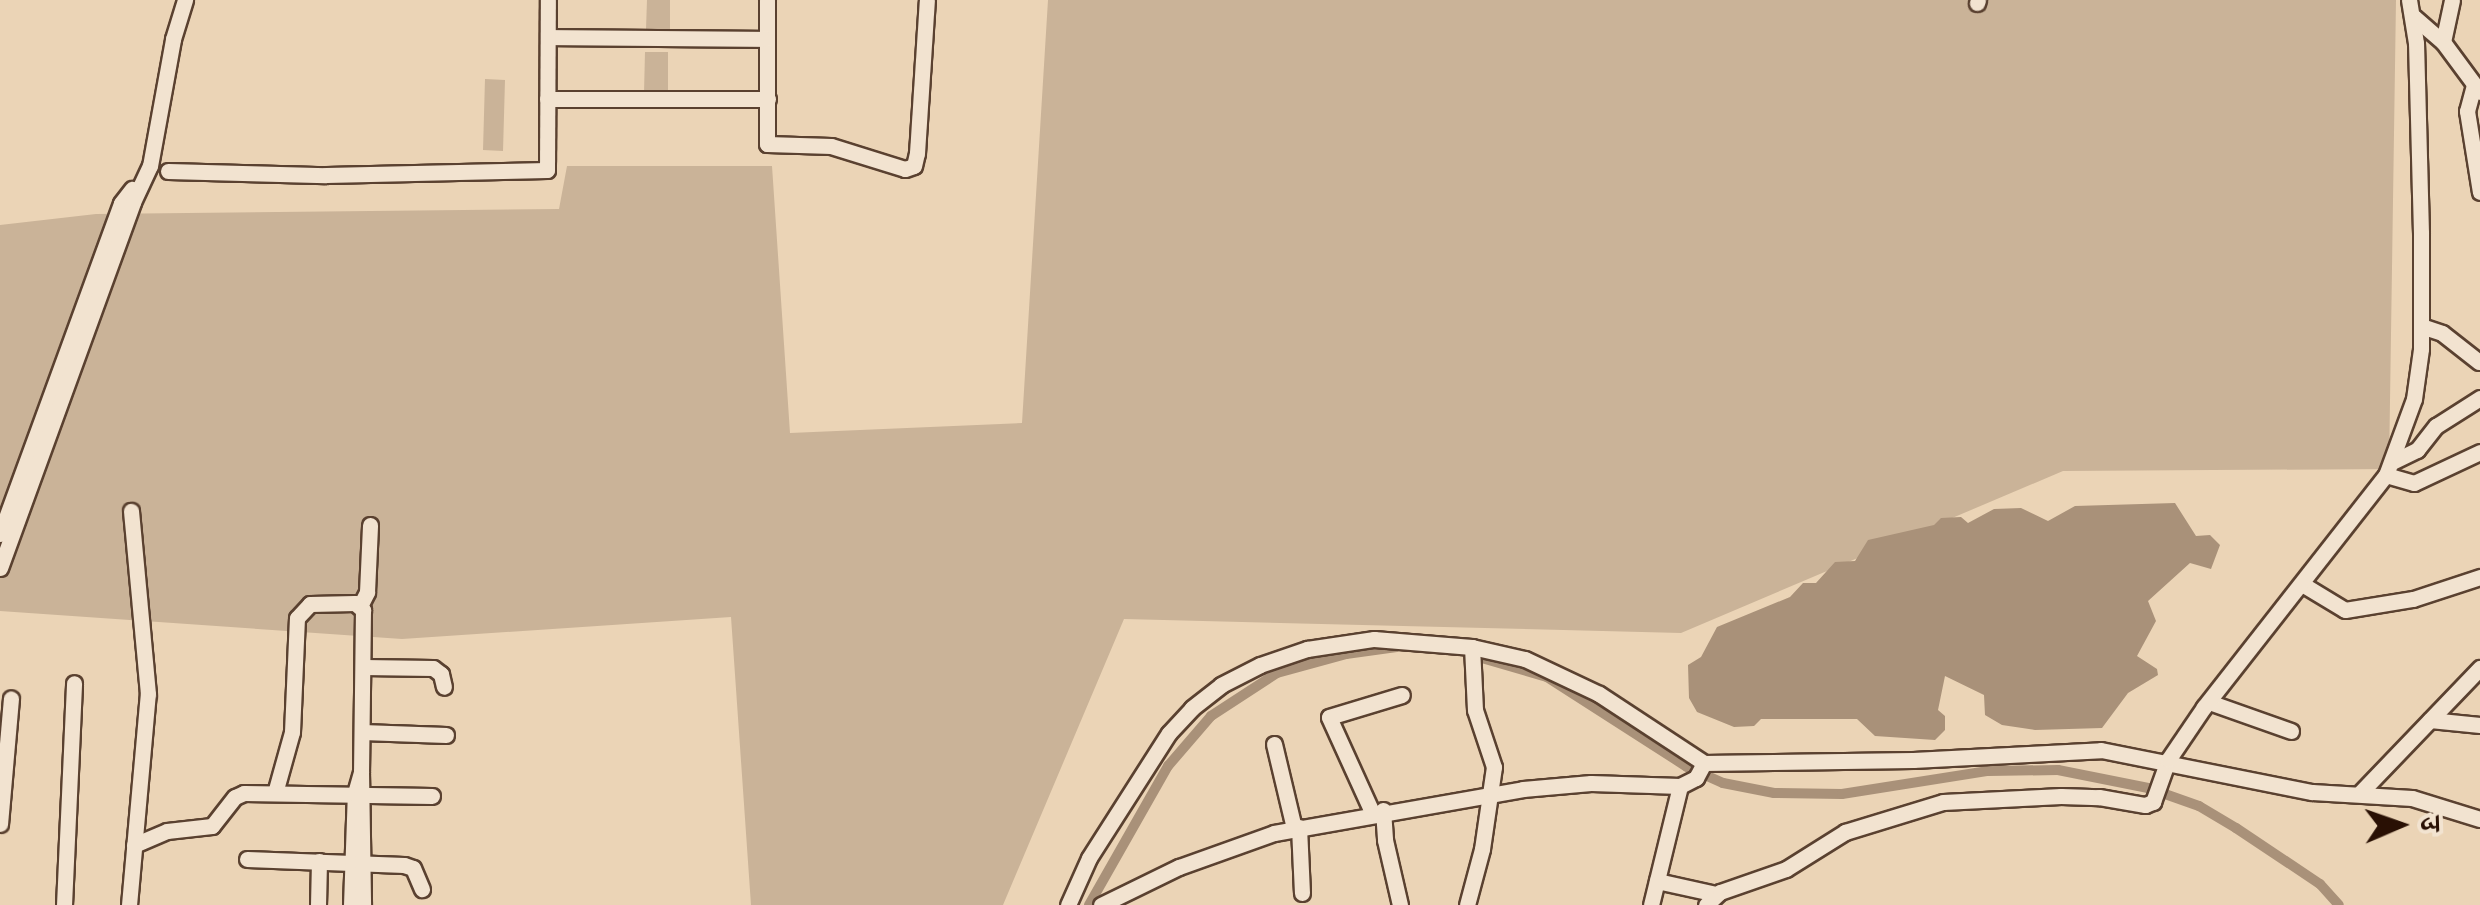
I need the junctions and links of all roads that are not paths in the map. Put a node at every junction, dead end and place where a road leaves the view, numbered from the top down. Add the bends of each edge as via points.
1 (184, 0) edge
2 (548, 0) edge
3 (767, 0) edge
4 (927, 0) edge
5 (2452, 0) edge
6 (2412, 8) edge
7 (548, 37) junction
8 (767, 40) junction
9 (2443, 42) junction
10 (2477, 89) edge
11 (768, 98) junction
12 (548, 100) junction
13 (150, 166) junction
14 (168, 171) dead end
15 (2480, 192) edge
16 (2420, 326) junction
17 (2479, 362) edge
18 (2480, 398) edge
19 (2480, 452) edge
20 (2388, 469) junction
21 (131, 511) dead end
22 (370, 525) dead end
23 (0, 534) edge
24 (0, 568) edge
25 (2480, 576) edge
26 (2302, 584) junction
27 (360, 606) junction
28 (1472, 653) junction
29 (363, 667) junction
30 (2480, 668) edge
31 (74, 683) dead end
32 (444, 687) dead end
33 (1402, 695) dead end
34 (11, 698) dead end
35 (2209, 702) junction
36 (2430, 720) junction
37 (2480, 725) edge
38 (2292, 731) dead end
39 (362, 732) junction
40 (446, 734) dead end
41 (1274, 744) dead end
42 (2168, 760) junction
43 (1700, 770) junction
44 (1680, 786) junction
45 (275, 793) junction
46 (1492, 793) junction
47 (360, 794) junction
48 (2360, 794) junction
49 (432, 796) dead end
50 (1378, 811) junction
51 (2478, 817) edge
52 (0, 824) edge
53 (1296, 828) junction
54 (134, 845) junction
55 (247, 859) dead end
56 (320, 861) junction
57 (358, 864) junction
58 (1656, 881) junction
59 (422, 889) dead end
60 (1302, 894) dead end
61 (1710, 900) edge
62 (1074, 904) edge
63 (64, 905) edge
64 (129, 905) edge
65 (318, 905) edge
66 (351, 905) edge
67 (363, 905) edge
68 (1101, 905) edge
69 (1400, 905) edge
70 (1468, 905) edge
71 (1652, 905) edge

1 - 13 street
2 - 7 street
3 - 8 street
4 - 11 street via 914,166 896,167 832,146 768,144
5 - 9 street
6 - 9 street
6 - 16 street
7 - 8 street
7 - 12 street
8 - 11 street
9 - 10 street
10 - 15 street via 2468,110
11 - 12 street
12 - 14 street via 547,170
13 - 23 street via 121,202
13 - 24 street
16 - 17 street via 2442,333
16 - 20 street via 2414,399
18 - 20 street
19 - 20 street via 2414,483
20 - 26 street
21 - 54 street via 148,694
22 - 27 street via 367,592
25 - 26 street via 2413,600 2345,610
26 - 35 street
27 - 29 street
27 - 45 street via 301,608 292,732
28 - 43 street via 1525,659 1562,674
28 - 46 street via 1475,710 1494,766
28 - 62 street via 1374,639 1307,649 1221,685 1169,733 1090,858
29 - 32 street via 433,668
29 - 39 street
30 - 36 street
31 - 63 street
33 - 50 street via 1329,717
34 - 52 street
35 - 38 street
35 - 42 street
36 - 37 street
36 - 48 street
39 - 40 street
39 - 47 street
41 - 53 street
42 - 43 street via 2077,749
42 - 48 street via 2312,792
42 - 61 street via 2153,802 2145,805 2088,796 1942,802 1845,832 1786,869
43 - 44 street
44 - 46 street via 1591,783
44 - 58 street
45 - 47 street
45 - 54 street via 244,793 212,826 167,831
46 - 50 street
46 - 70 street
47 - 49 street
47 - 57 street
48 - 51 street via 2412,798
50 - 53 street
50 - 69 street
53 - 60 street
53 - 68 street via 1179,868
54 - 64 street
55 - 56 street
56 - 57 street
56 - 65 street
57 - 59 street via 413,868
57 - 66 street
57 - 67 street
58 - 61 street
58 - 71 street

